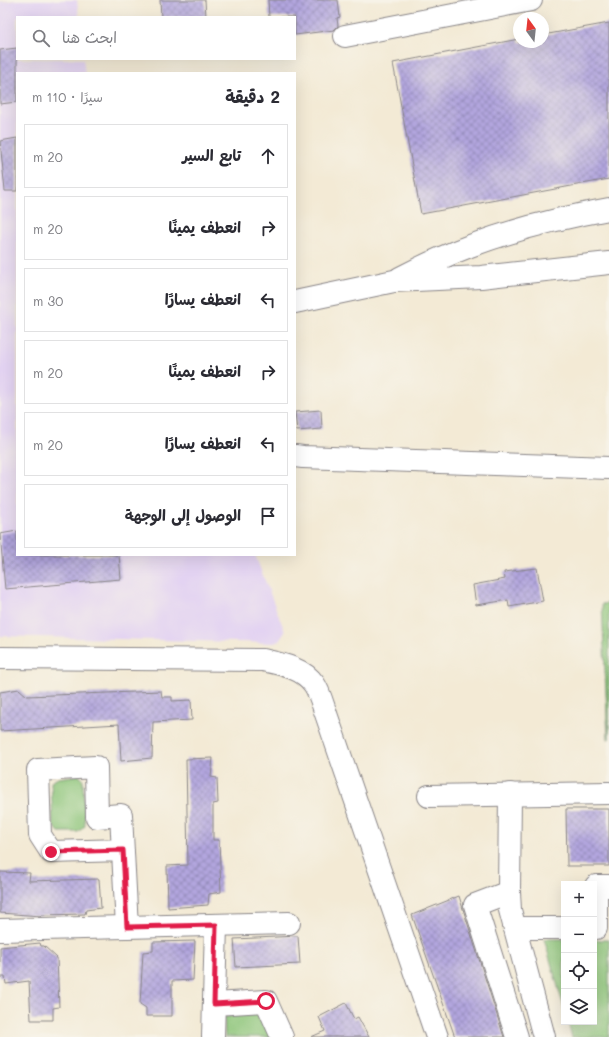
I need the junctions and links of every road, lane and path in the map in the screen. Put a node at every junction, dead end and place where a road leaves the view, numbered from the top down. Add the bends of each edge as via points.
1 (531, 0) edge
2 (345, 36) dead end
3 (609, 209) edge
4 (609, 262) edge
5 (394, 281) junction
6 (296, 302) edge
7 (296, 456) edge
8 (609, 468) edge
9 (0, 658) edge
10 (609, 793) edge
11 (510, 794) junction
12 (429, 796) dead end
13 (123, 850) junction
14 (609, 886) edge
15 (509, 892) junction
16 (289, 923) dead end
17 (216, 925) junction
18 (127, 927) junction
19 (515, 928) junction
20 (561, 928) edge
21 (600, 928) edge
22 (0, 930) edge
23 (214, 1004) junction
24 (213, 1037) edge
25 (282, 1037) edge
26 (437, 1037) edge
27 (517, 1037) edge
28 (544, 1037) edge

1 - 2 street
3 - 5 street via 526,228 470,246
4 - 5 street via 481,277
5 - 6 street
7 - 8 street
9 - 26 street via 263,660 288,666 303,674 314,684 325,711
10 - 11 street
11 - 12 street
11 - 15 street
13 - 13 street via 51,852 40,835 38,770 96,767 97,818 121,815
13 - 18 street
14 - 21 street via 596,886
15 - 19 street
15 - 27 street via 475,905
16 - 17 street
17 - 18 street
17 - 23 street
18 - 22 street
19 - 20 street
19 - 28 street
23 - 24 street
23 - 25 street via 266,1001

